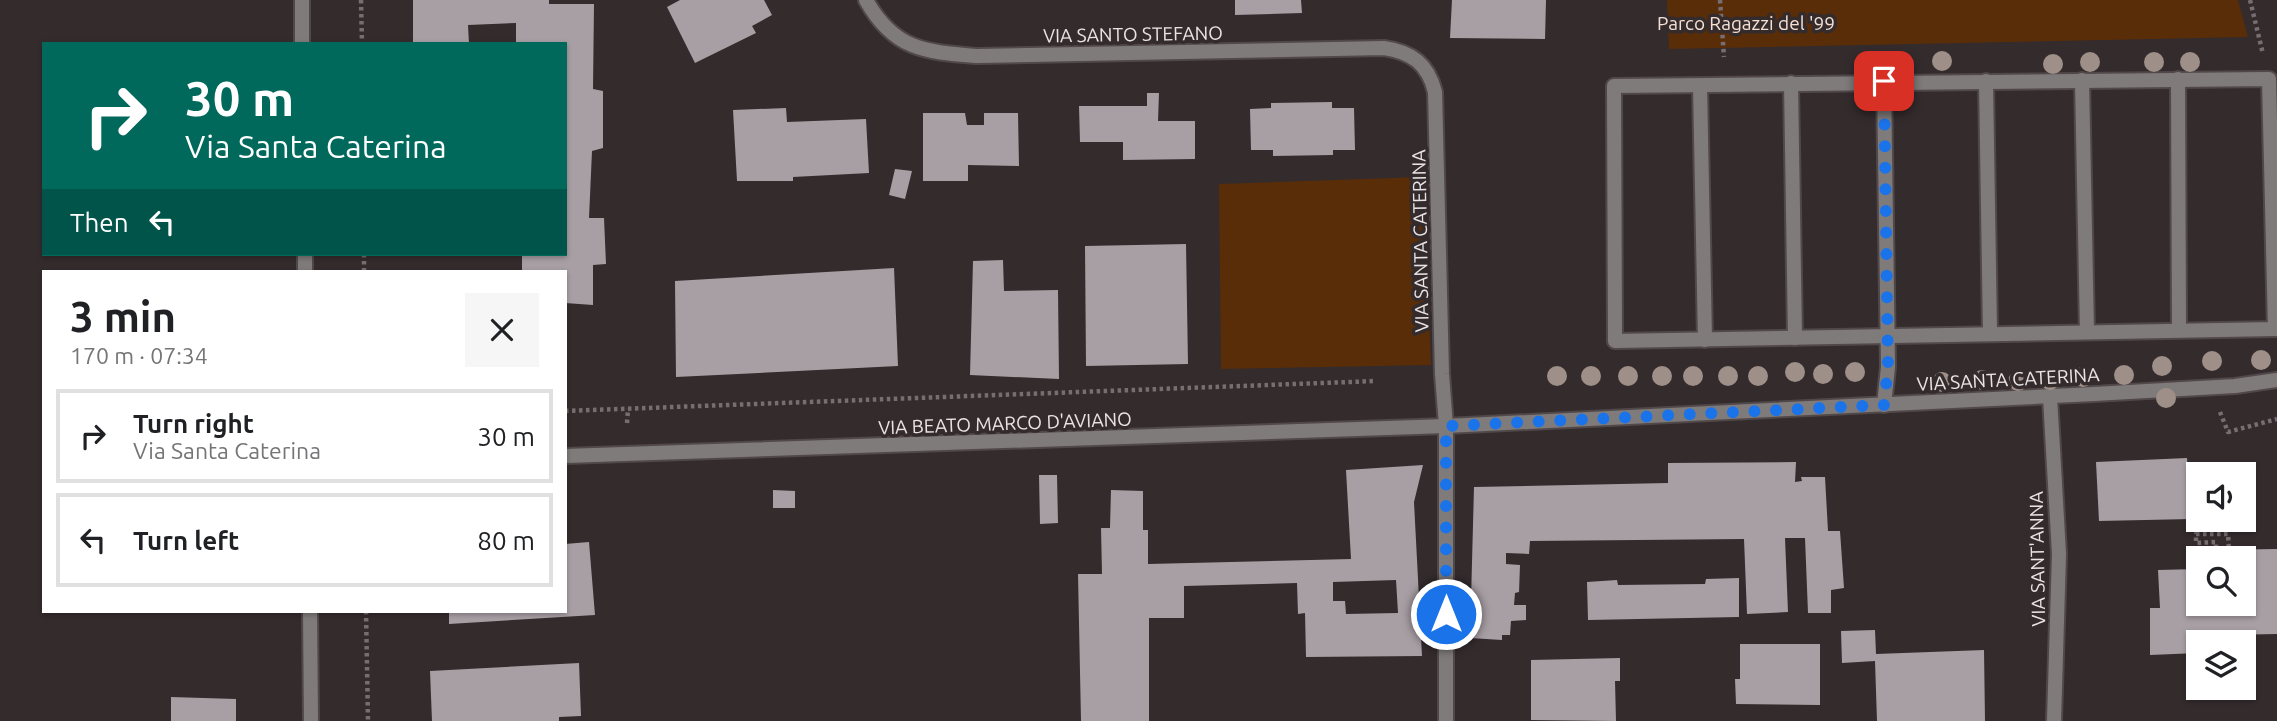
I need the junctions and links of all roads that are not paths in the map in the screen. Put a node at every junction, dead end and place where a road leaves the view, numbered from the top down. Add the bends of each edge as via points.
1 (302, 0) edge
2 (866, 0) edge
3 (302, 42) edge
4 (1419, 61) joint
5 (2178, 79) junction
6 (2082, 80) junction
7 (1884, 81) junction
8 (1986, 81) junction
9 (1791, 83) junction
10 (1700, 86) junction
11 (2179, 330) junction
12 (2087, 332) junction
13 (1990, 333) junction
14 (1887, 336) junction
15 (1795, 338) junction
16 (1704, 340) junction
17 (2277, 380) edge
18 (2050, 397) junction
19 (1884, 405) junction
20 (1446, 426) junction
21 (567, 456) edge
22 (310, 613) edge
23 (311, 721) edge
24 (1446, 721) edge
25 (2054, 721) edge

1 - 3 street
2 - 4 street, VIA SANTO STEFANO via 894,36 927,52 977,56 1384,48 1404,51
4 - 20 street, VIA SANTA CATERINA via 1430,73 1435,92
5 - 6 street
5 - 11 street
5 - 11 street via 2269,79 2275,329
6 - 8 street
6 - 12 street
7 - 8 street
7 - 9 street
7 - 14 street
8 - 13 street
9 - 10 street
9 - 15 street
10 - 16 street
10 - 16 street via 1614,86 1615,341
11 - 12 street
12 - 13 street
13 - 14 street
14 - 15 street
14 - 19 street
15 - 16 street
17 - 18 street, VIA SANTA CATERINA
18 - 19 street, VIA SANTA CATERINA
18 - 25 street, VIA SANT'ANNA via 2059,554
19 - 20 street, VIA SANTA CATERINA
20 - 21 street, VIA BEATO MARCO D'AVIANO
20 - 24 street, VIA SANTA CATERINA
22 - 23 street

